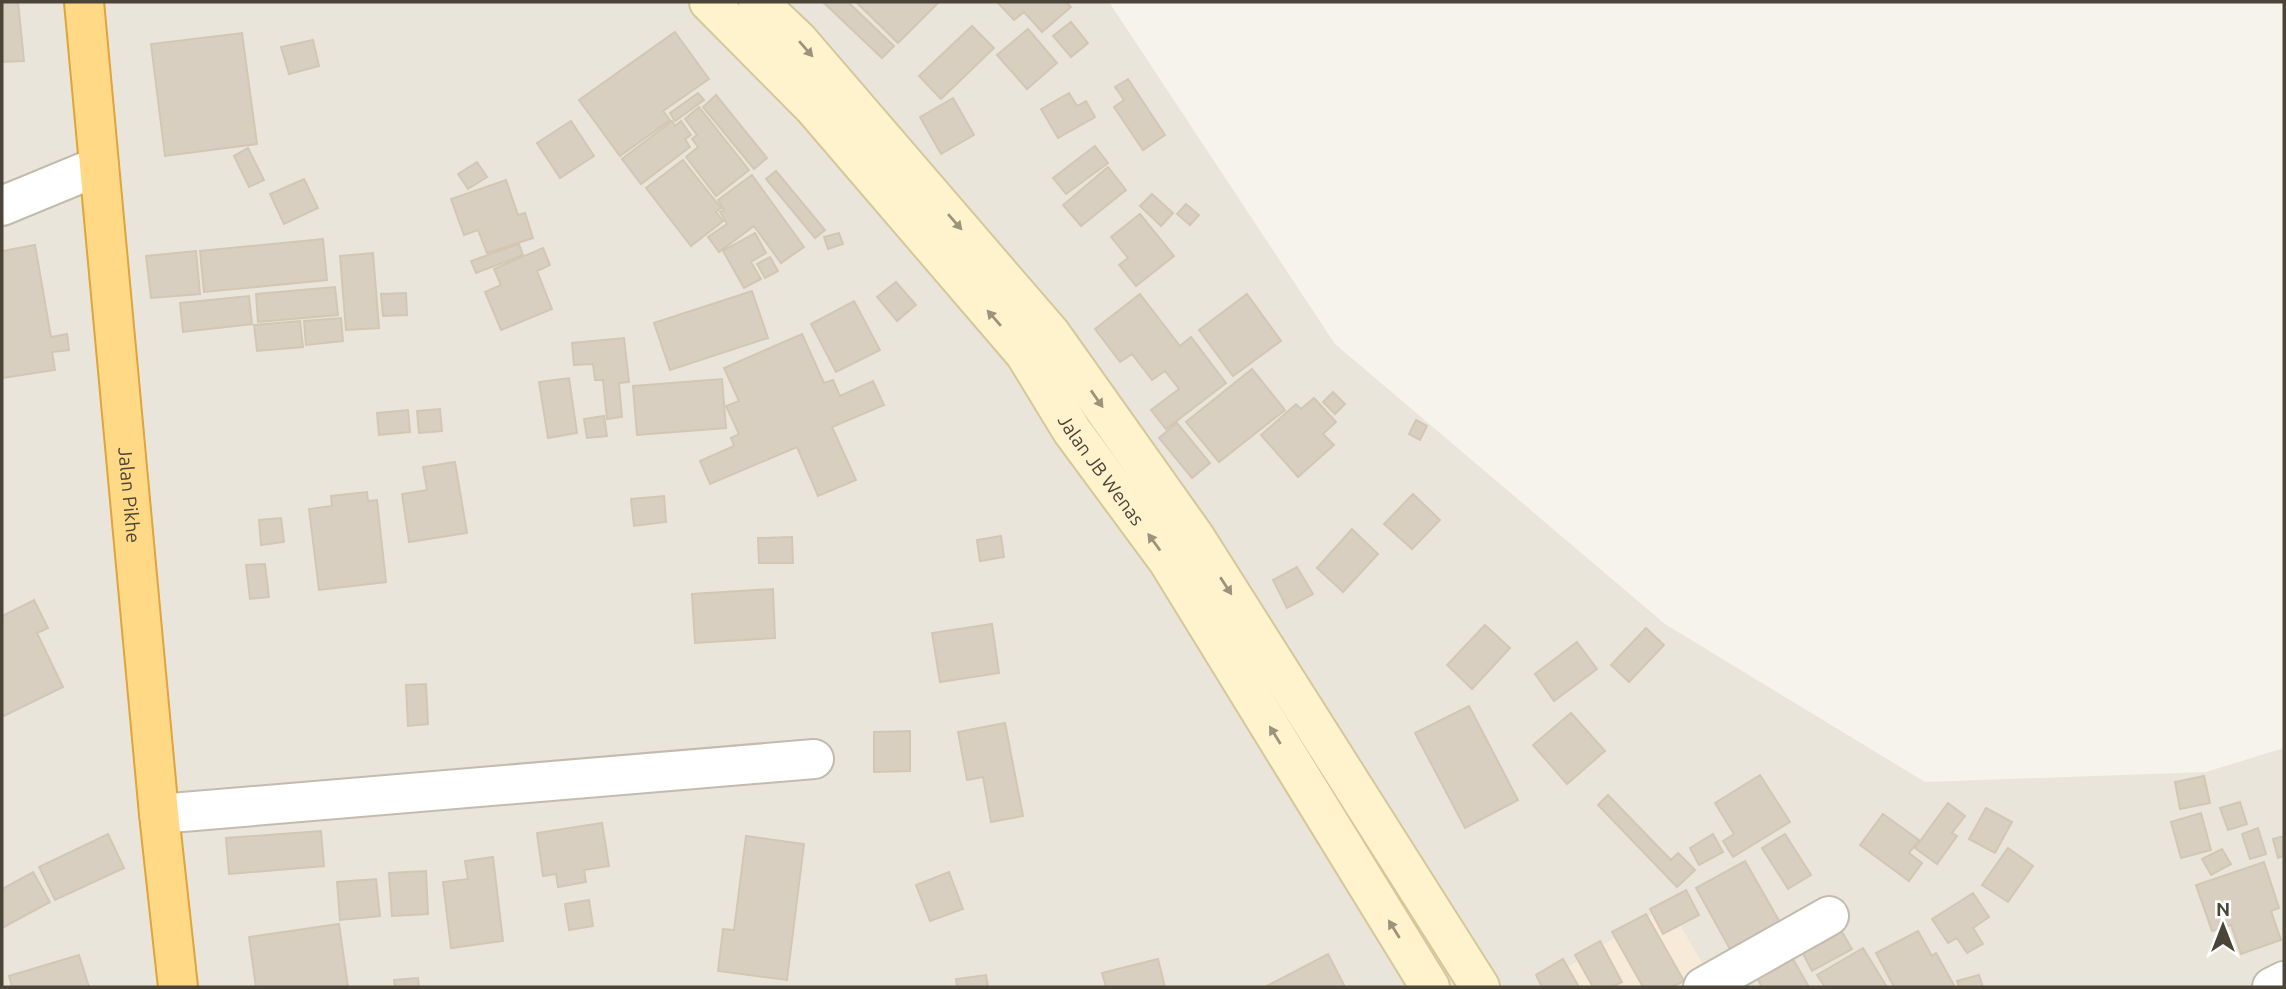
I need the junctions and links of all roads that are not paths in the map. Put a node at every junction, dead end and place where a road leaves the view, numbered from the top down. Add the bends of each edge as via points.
1 (85, 2) edge
2 (709, 2) edge
3 (758, 2) edge
4 (99, 166) junction
5 (2, 206) edge
6 (1038, 344) junction
7 (814, 759) dead end
8 (159, 814) junction
9 (1829, 916) dead end
10 (2284, 981) edge
11 (178, 987) edge
12 (1430, 987) edge
13 (1479, 987) edge
14 (1703, 987) edge
15 (2272, 987) edge

1 - 4 highway, Jalan Pikhe
6 -> 2 main road, Jalan JB Wenas
3 -> 6 main road, Jalan JB Wenas via 798,40
4 - 5 street
4 - 8 highway, Jalan Pikhe
12 -> 6 main road, Jalan JB Wenas via 1168,561 1072,431
6 -> 13 main road, Jalan JB Wenas via 1195,537
7 - 8 street
8 - 11 highway, Jalan Pikhe
9 - 14 street
10 - 15 street

